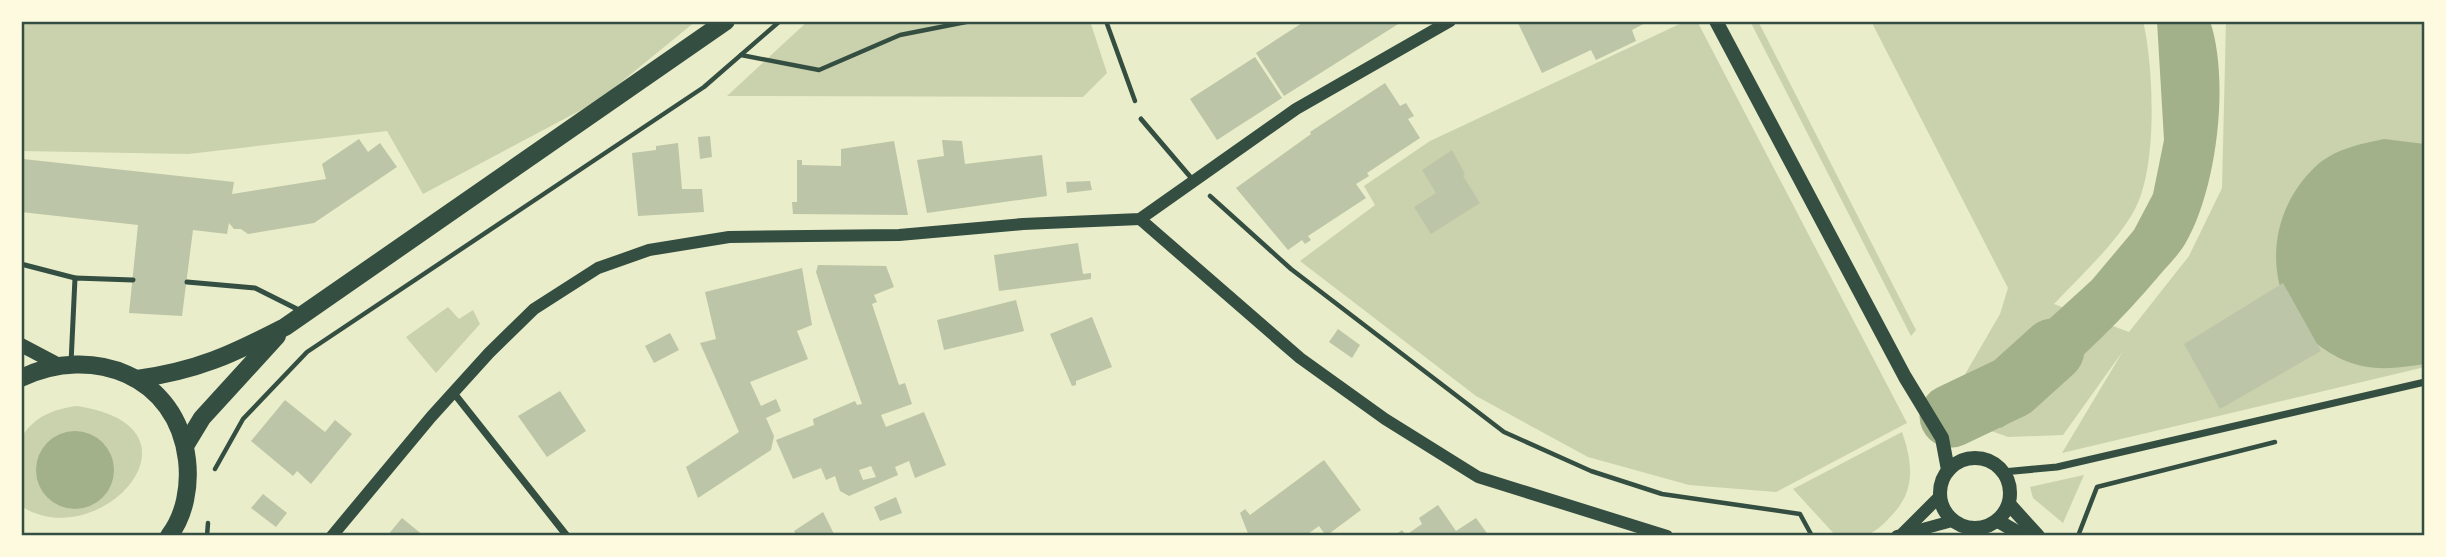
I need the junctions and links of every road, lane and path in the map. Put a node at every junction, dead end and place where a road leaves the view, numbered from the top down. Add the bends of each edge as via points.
1 (726, 21) edge
2 (780, 21) edge
3 (971, 21) edge
4 (1106, 21) edge
5 (1450, 21) edge
6 (1716, 21) edge
7 (741, 55) junction
8 (1141, 119) joint
9 (1194, 181) junction
10 (1140, 219) junction
11 (21, 264) edge
12 (75, 278) junction
13 (133, 280) dead end
14 (187, 282) dead end
15 (306, 313) junction
16 (285, 327) junction
17 (21, 345) edge
18 (64, 364) junction
19 (21, 378) edge
20 (137, 379) junction
21 (2425, 382) edge
22 (453, 392) junction
23 (1942, 438) junction
24 (2281, 440) dead end
25 (186, 446) junction
26 (1964, 459) junction
27 (214, 470) dead end
28 (1948, 470) junction
29 (2003, 472) junction
30 (1939, 497) junction
31 (2009, 504) junction
32 (210, 510) dead end
33 (1952, 521) junction
34 (1998, 521) junction
35 (173, 534) edge
36 (1900, 535) edge
37 (206, 536) edge
38 (332, 536) edge
39 (567, 536) edge
40 (1667, 536) edge
41 (1812, 536) edge
42 (2024, 536) edge
43 (2038, 536) edge
44 (2078, 536) edge

1 - 15 main road
2 - 7 path
3 - 7 path via 900,35 819,70
4 - 8 path
5 - 9 street via 1296,109
6 - 23 main road
7 - 27 path via 704,87 307,352 243,419
8 - 9 lane
9 - 10 street
9 - 41 path via 1291,270 1504,432 1591,471 1662,494 1800,514
10 - 22 street via 899,235 729,237 649,250 598,268 534,309
10 - 40 street via 1300,358 1478,477
11 - 12 lane
12 - 13 lane
12 - 18 lane
14 - 15 lane via 255,288
15 - 16 main road
16 - 20 main road via 214,363
16 - 25 main road via 202,418
17 - 18 main road
18 - 19 main road
18 - 20 main road via 105,366
20 - 25 main road via 159,397 176,420
21 - 29 street via 2057,467
22 - 38 street
22 - 39 street
23 - 26 main road
23 - 28 main road
24 - 44 path via 2097,487
25 - 35 main road via 189,475
26 - 28 main road
26 - 29 main road via 1986,459
28 - 30 main road
29 - 31 main road via 2011,493
30 - 33 main road
30 - 36 street
31 - 34 main road
31 - 43 main road
32 - 37 path
33 - 34 main road via 1970,529
33 - 36 street
34 - 42 main road

